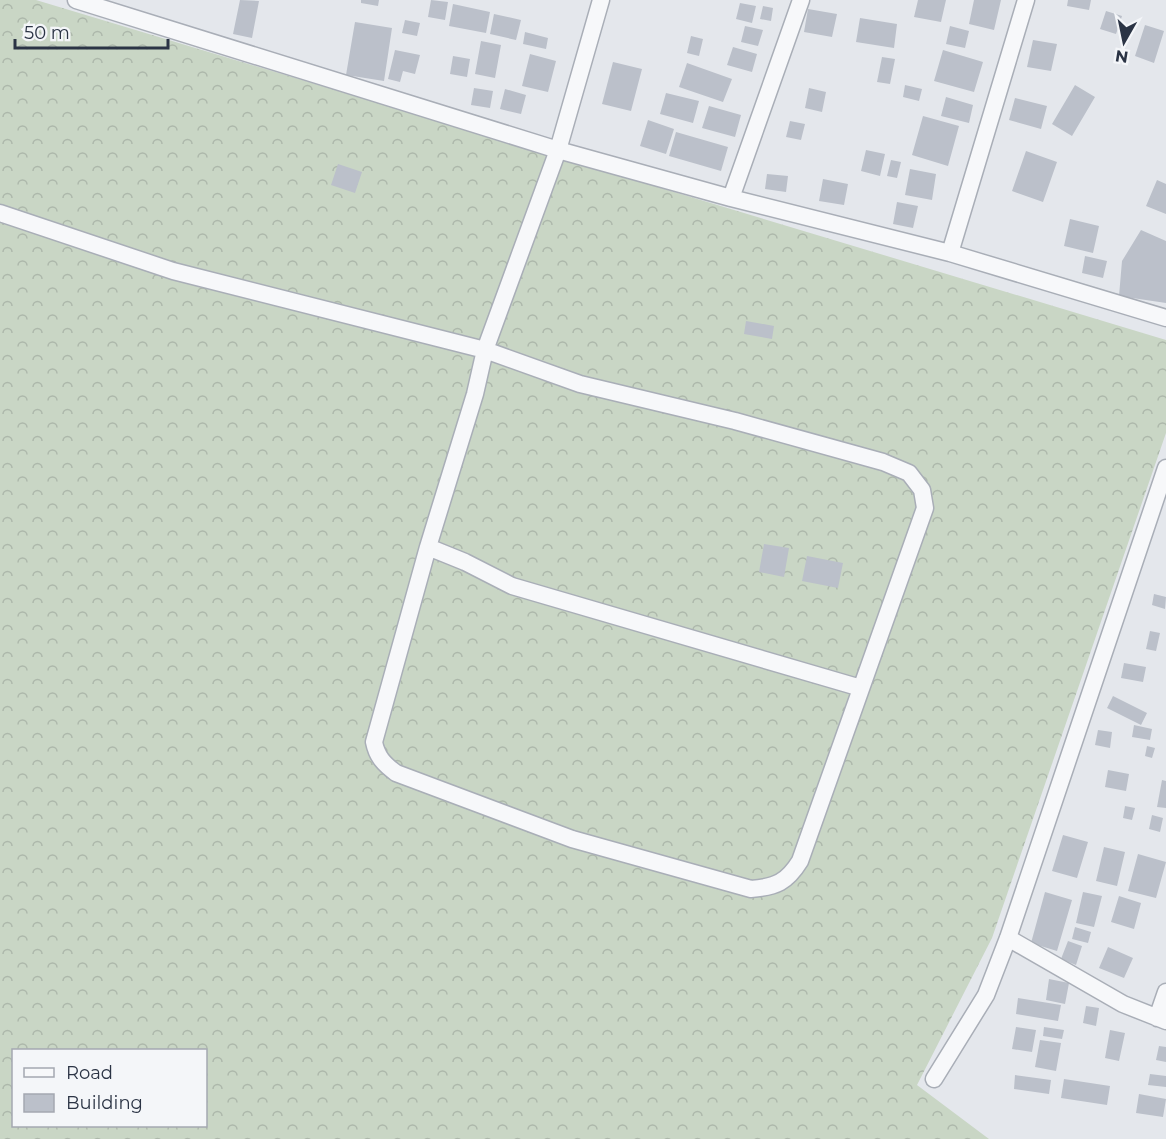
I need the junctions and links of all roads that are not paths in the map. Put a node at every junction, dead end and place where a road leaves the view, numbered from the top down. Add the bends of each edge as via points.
1 (76, 0) edge
2 (601, 0) edge
3 (801, 0) edge
4 (1026, 0) edge
5 (558, 150) junction
6 (731, 198) junction
7 (0, 213) edge
8 (950, 253) junction
9 (1166, 318) edge
10 (485, 350) junction
11 (1166, 468) edge
12 (428, 547) junction
13 (861, 688) junction
14 (1008, 938) junction
15 (1166, 992) edge
16 (1162, 1019) edge
17 (934, 1079) dead end

1 - 5 street
2 - 5 street
3 - 6 street
4 - 8 street
5 - 6 street
5 - 10 street
6 - 8 street
7 - 10 street via 173,271
8 - 9 street
10 - 12 street via 476,394
10 - 13 street via 580,384 735,421 883,462 909,473 922,490 925,508
11 - 14 street
12 - 13 street via 512,586
12 - 13 street via 378,720 376,752 383,764 396,773 572,840 751,889 779,885 790,877 800,861
14 - 16 street via 1123,1004
14 - 17 street via 986,995
15 - 16 street

